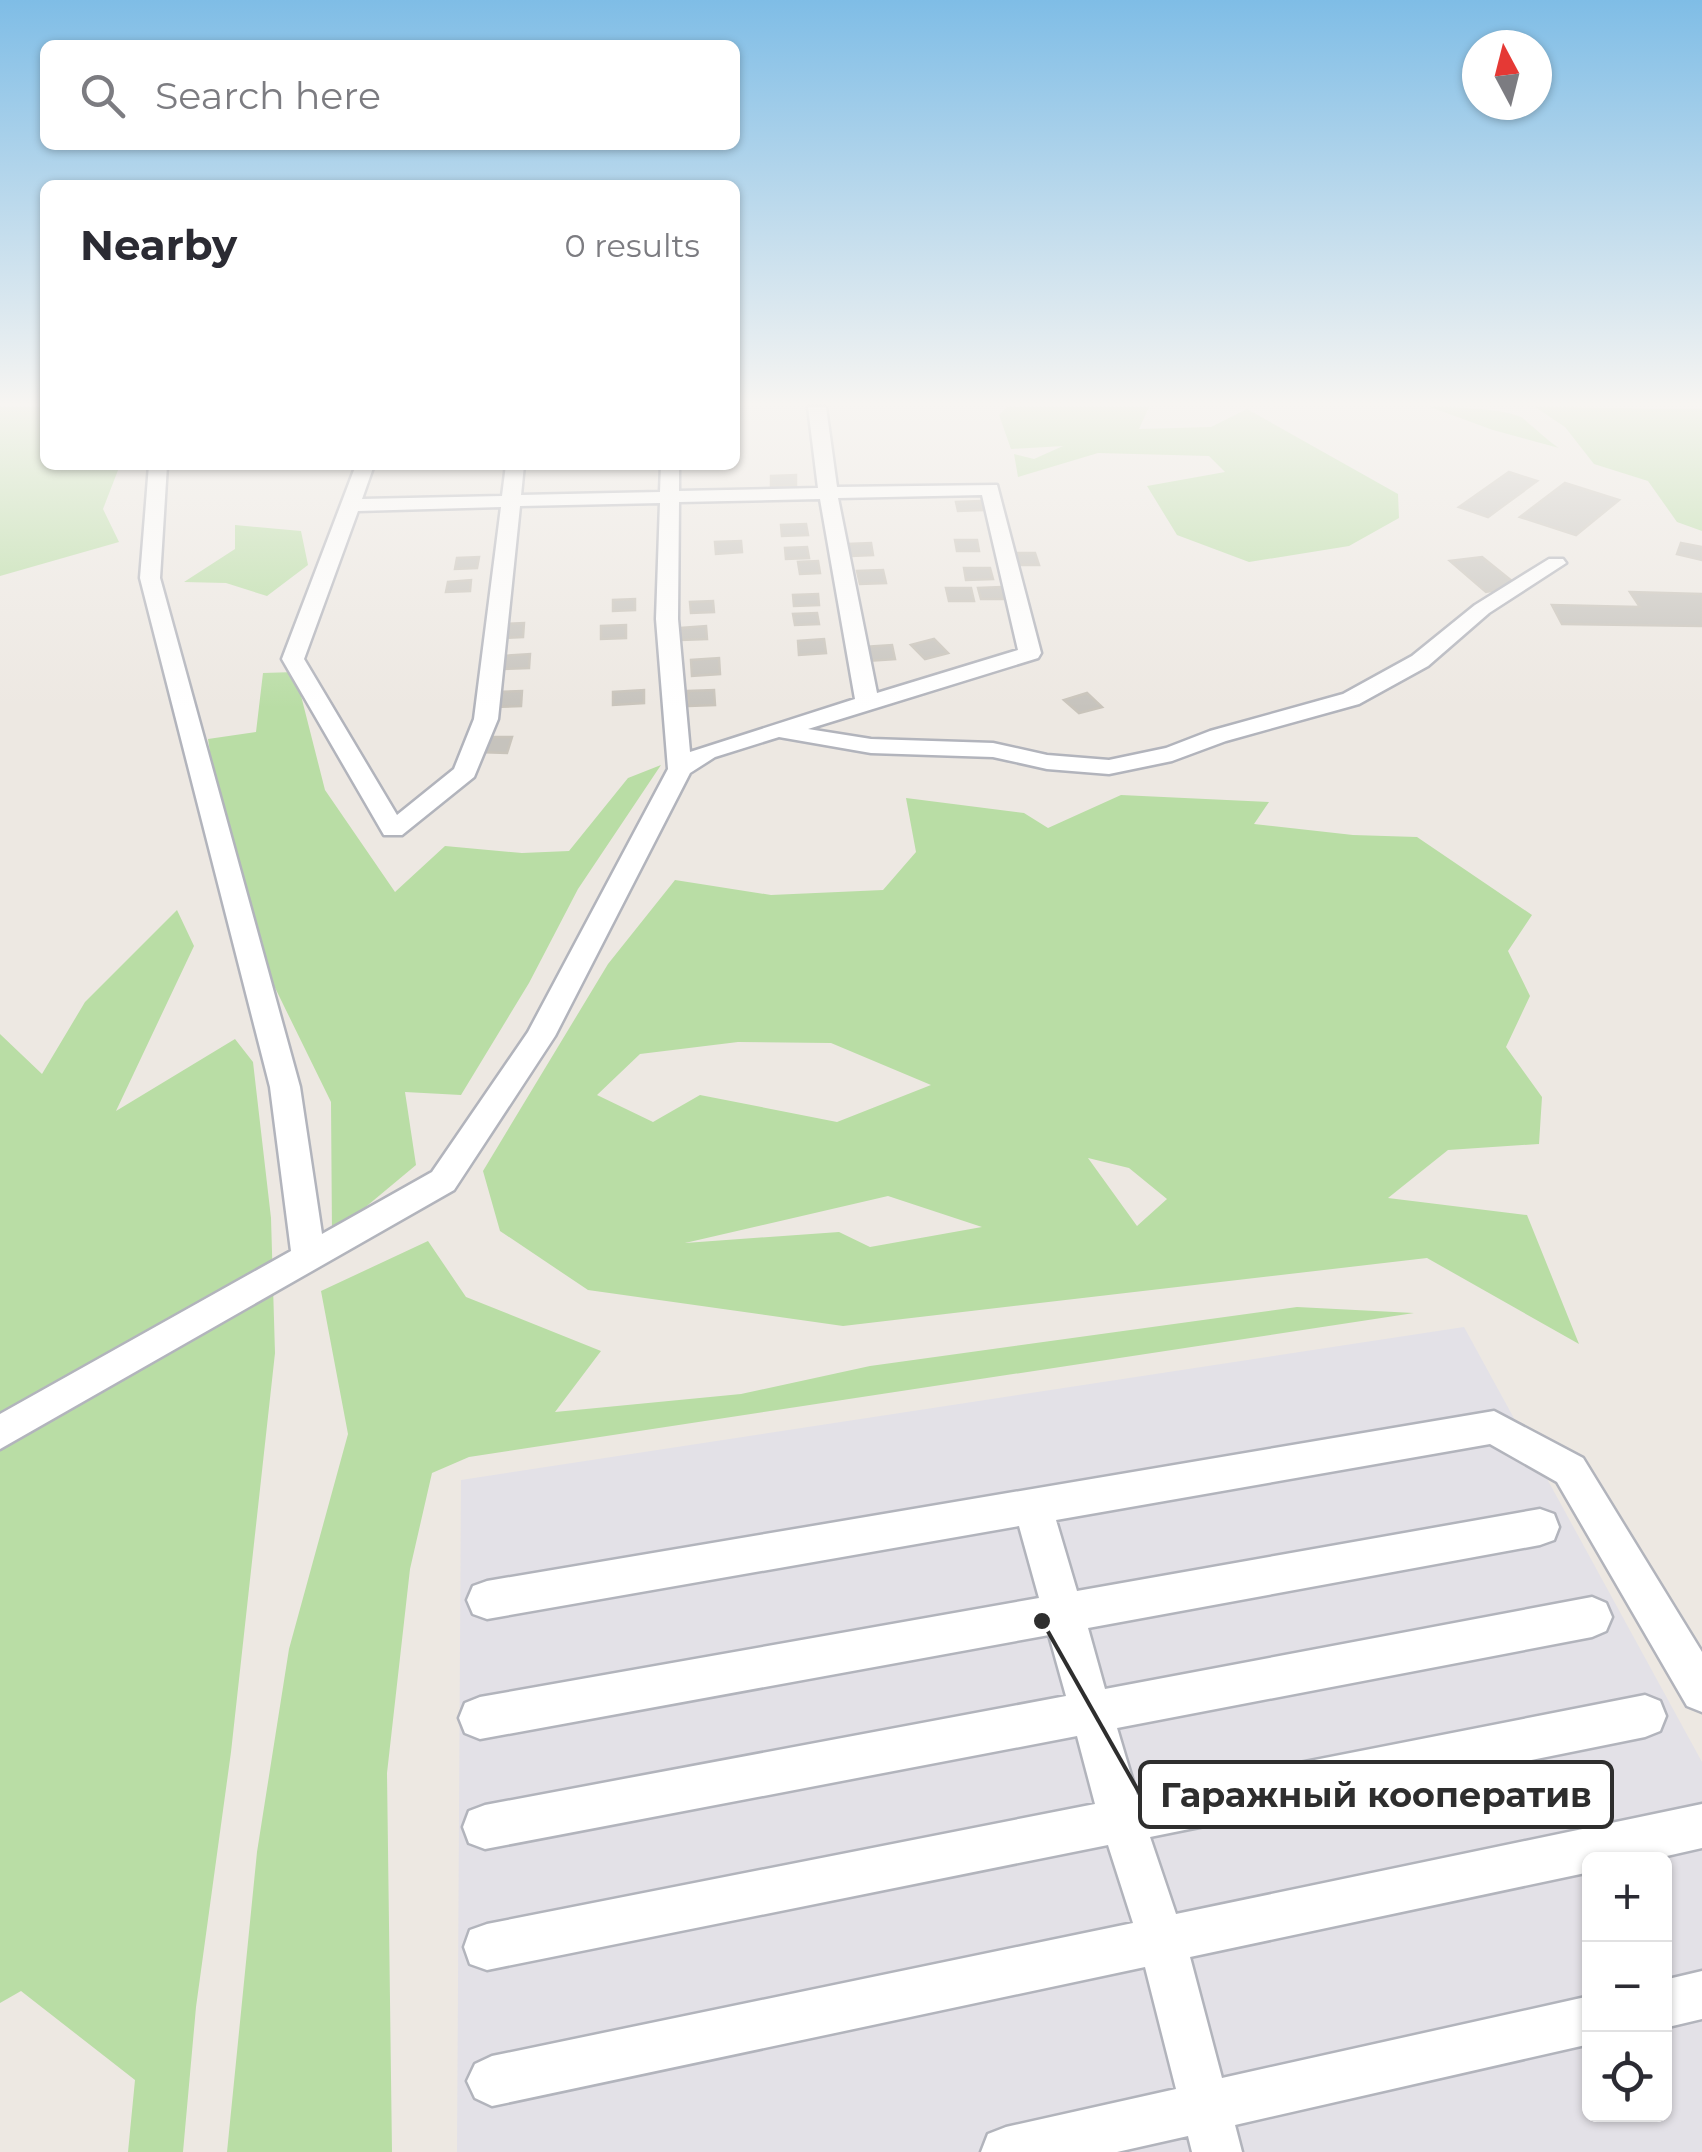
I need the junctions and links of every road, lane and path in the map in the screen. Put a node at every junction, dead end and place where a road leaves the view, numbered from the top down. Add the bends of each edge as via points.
1 (155, 507) edge
2 (350, 507) edge
3 (509, 507) edge
4 (670, 507) edge
5 (831, 507) edge
6 (996, 507) edge
7 (1556, 563) dead end
8 (867, 701) junction
9 (778, 731) junction
10 (680, 768) junction
11 (309, 1257) junction
12 (0, 1432) edge
13 (1034, 1506) junction
14 (1540, 1526) dead end
15 (486, 1600) dead end
16 (1061, 1613) junction
17 (1592, 1617) dead end
18 (1702, 1691) edge
19 (1091, 1712) junction
20 (1646, 1716) dead end
21 (480, 1718) dead end
22 (1122, 1820) junction
23 (1702, 1826) edge
24 (484, 1827) dead end
25 (1162, 1940) junction
26 (487, 1947) dead end
27 (1702, 1995) edge
28 (1672, 2002) edge
29 (1582, 2022) edge
30 (492, 2081) dead end
31 (1212, 2129) edge
32 (1006, 2152) edge

1 - 11 street via 150,578 286,1087
2 - 3 street via 293,660 393,830 465,772 486,719
4 - 10 street via 666,620
5 - 8 street
6 - 8 street via 1030,652
7 - 9 street via 1482,608 1420,660 1351,699 1172,754 1109,767
8 - 9 street
9 - 10 street via 707,752
10 - 11 street via 540,1036 443,1181
11 - 12 street
13 - 15 street
13 - 16 street
13 - 18 street via 1494,1428 1570,1470
14 - 16 street
16 - 19 street
16 - 21 street
17 - 19 street
19 - 22 street
19 - 24 street
20 - 22 street
22 - 25 street
22 - 26 street
23 - 25 street
25 - 30 street
25 - 31 street
27 - 28 street
29 - 31 street
31 - 32 street

